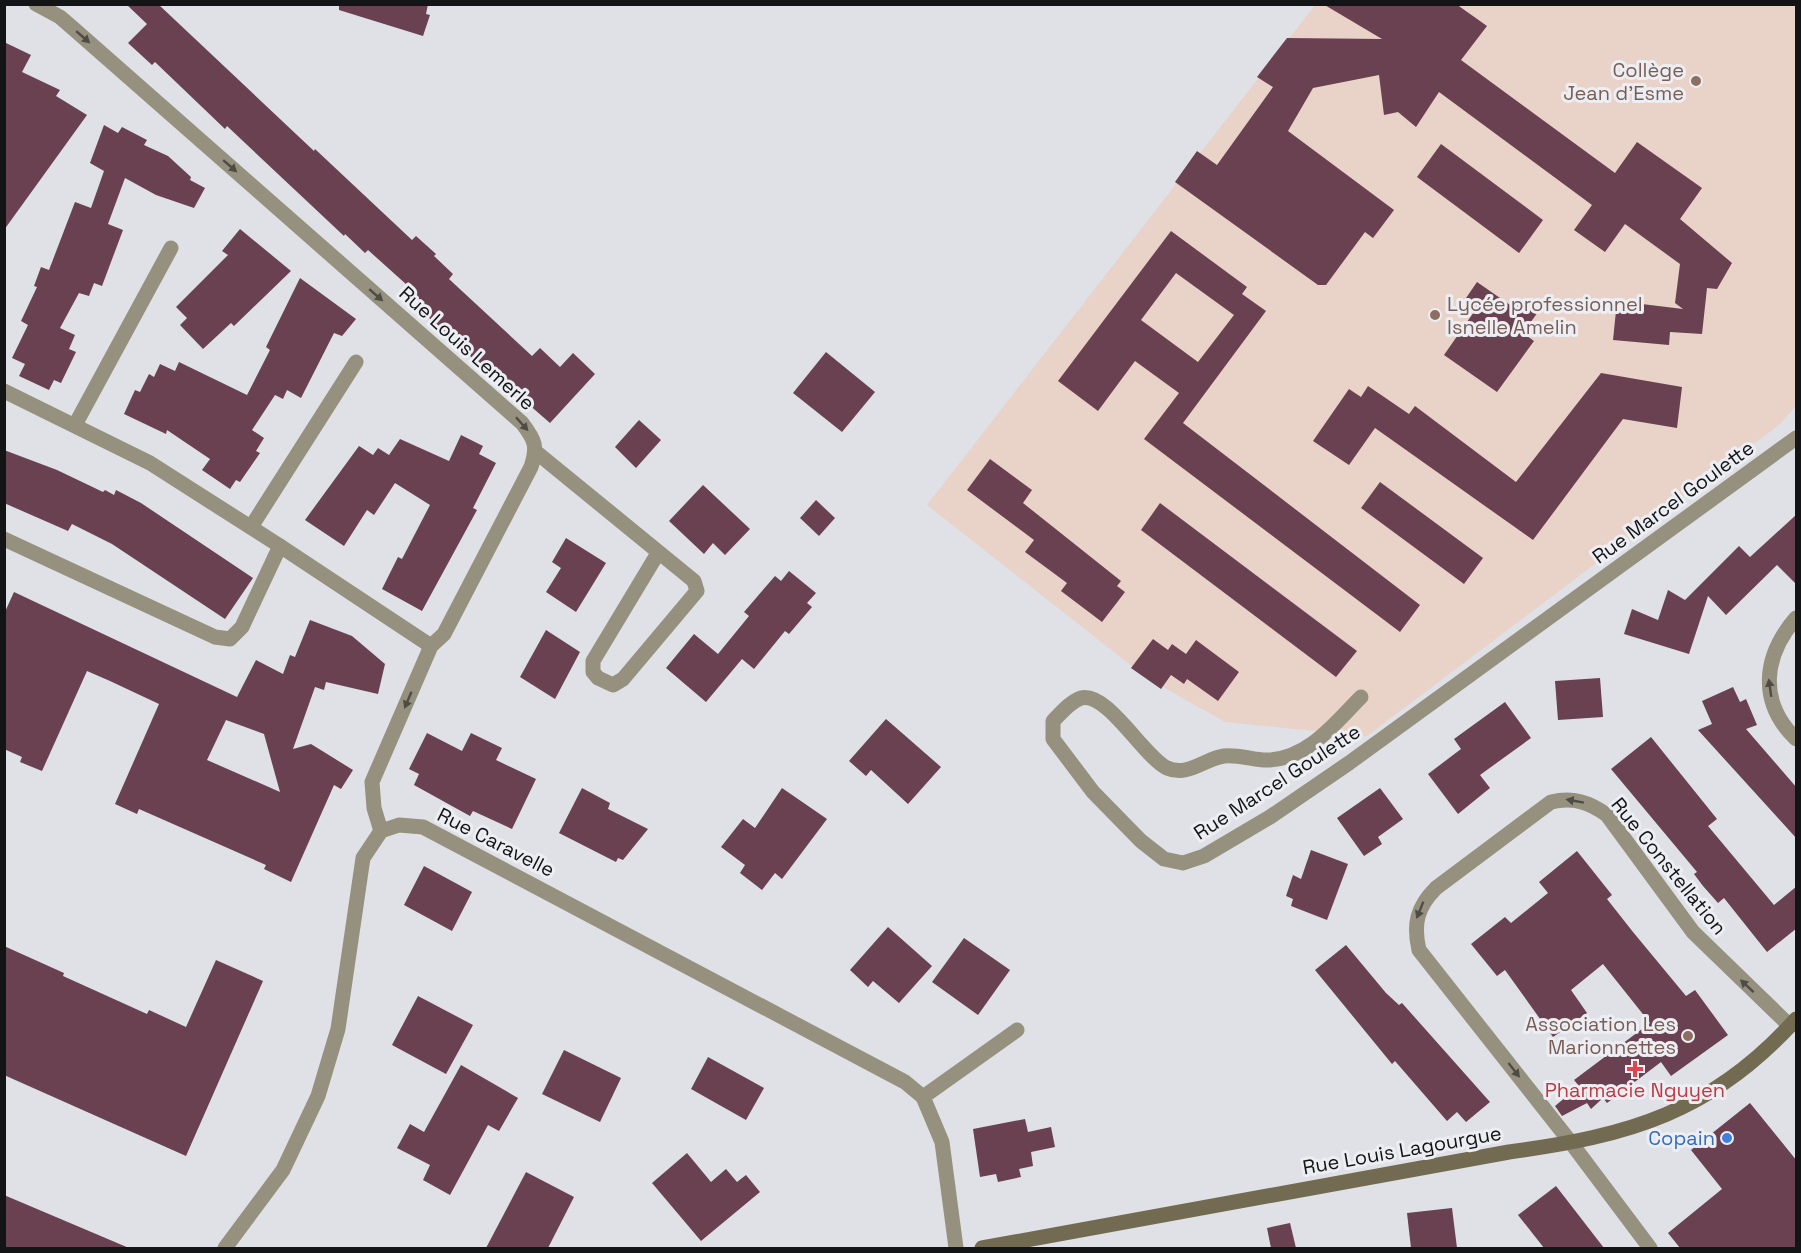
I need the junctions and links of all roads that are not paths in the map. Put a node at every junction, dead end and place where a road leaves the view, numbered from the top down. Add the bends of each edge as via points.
1 (39, 5) edge
2 (171, 248) dead end
3 (356, 362) dead end
4 (4, 391) edge
5 (75, 425) junction
6 (1797, 438) edge
7 (536, 452) junction
8 (251, 527) junction
9 (4, 539) edge
10 (280, 546) junction
11 (658, 553) junction
12 (1797, 618) edge
13 (431, 646) junction
14 (1361, 697) dead end
15 (1797, 739) edge
16 (381, 831) junction
17 (1793, 1022) edge
18 (1017, 1030) dead end
19 (923, 1097) junction
20 (1572, 1144) junction
21 (225, 1248) edge
22 (956, 1248) edge
23 (982, 1248) edge
24 (1650, 1248) edge

1 -> 7 street, Rue Louis Lemerle via 75,30 522,423 532,436
2 - 5 street
3 - 8 street
4 - 5 street
5 - 8 street via 150,463
6 - 14 street, Rue Marcel Goulette via 1349,763 1204,856 1183,863 1164,859 1093,792 1053,739 1053,722 1064,709 1080,698 1093,698 1155,760 1169,768 1182,771 1224,756 1286,758 1316,743
7 - 11 street
7 - 13 street via 444,634
8 - 10 street
9 - 10 street via 215,637 230,639 242,627
10 - 13 street
11 - 11 street via 694,580 697,591 623,679 613,685 598,678 593,672 593,661
15 -> 12 street via 1772,702 1768,669 1775,648
13 -> 16 street via 372,782
16 - 19 street, Rue Caravelle via 399,825 423,827 884,1068
16 - 21 street via 363,858 338,1029 318,1096 283,1170
17 - 20 main road, Rue Louis Lagourgue via 1759,1057 1716,1091 1658,1119
17 -> 20 street, Rue Constellation via 1693,932 1607,815 1579,800 1551,802 1436,888 1424,900 1415,931 1419,950
18 - 19 street
19 - 22 street via 942,1142
20 - 23 main road, Rue Louis Lagourgue via 1509,1152
20 - 24 street, Rue Constellation

